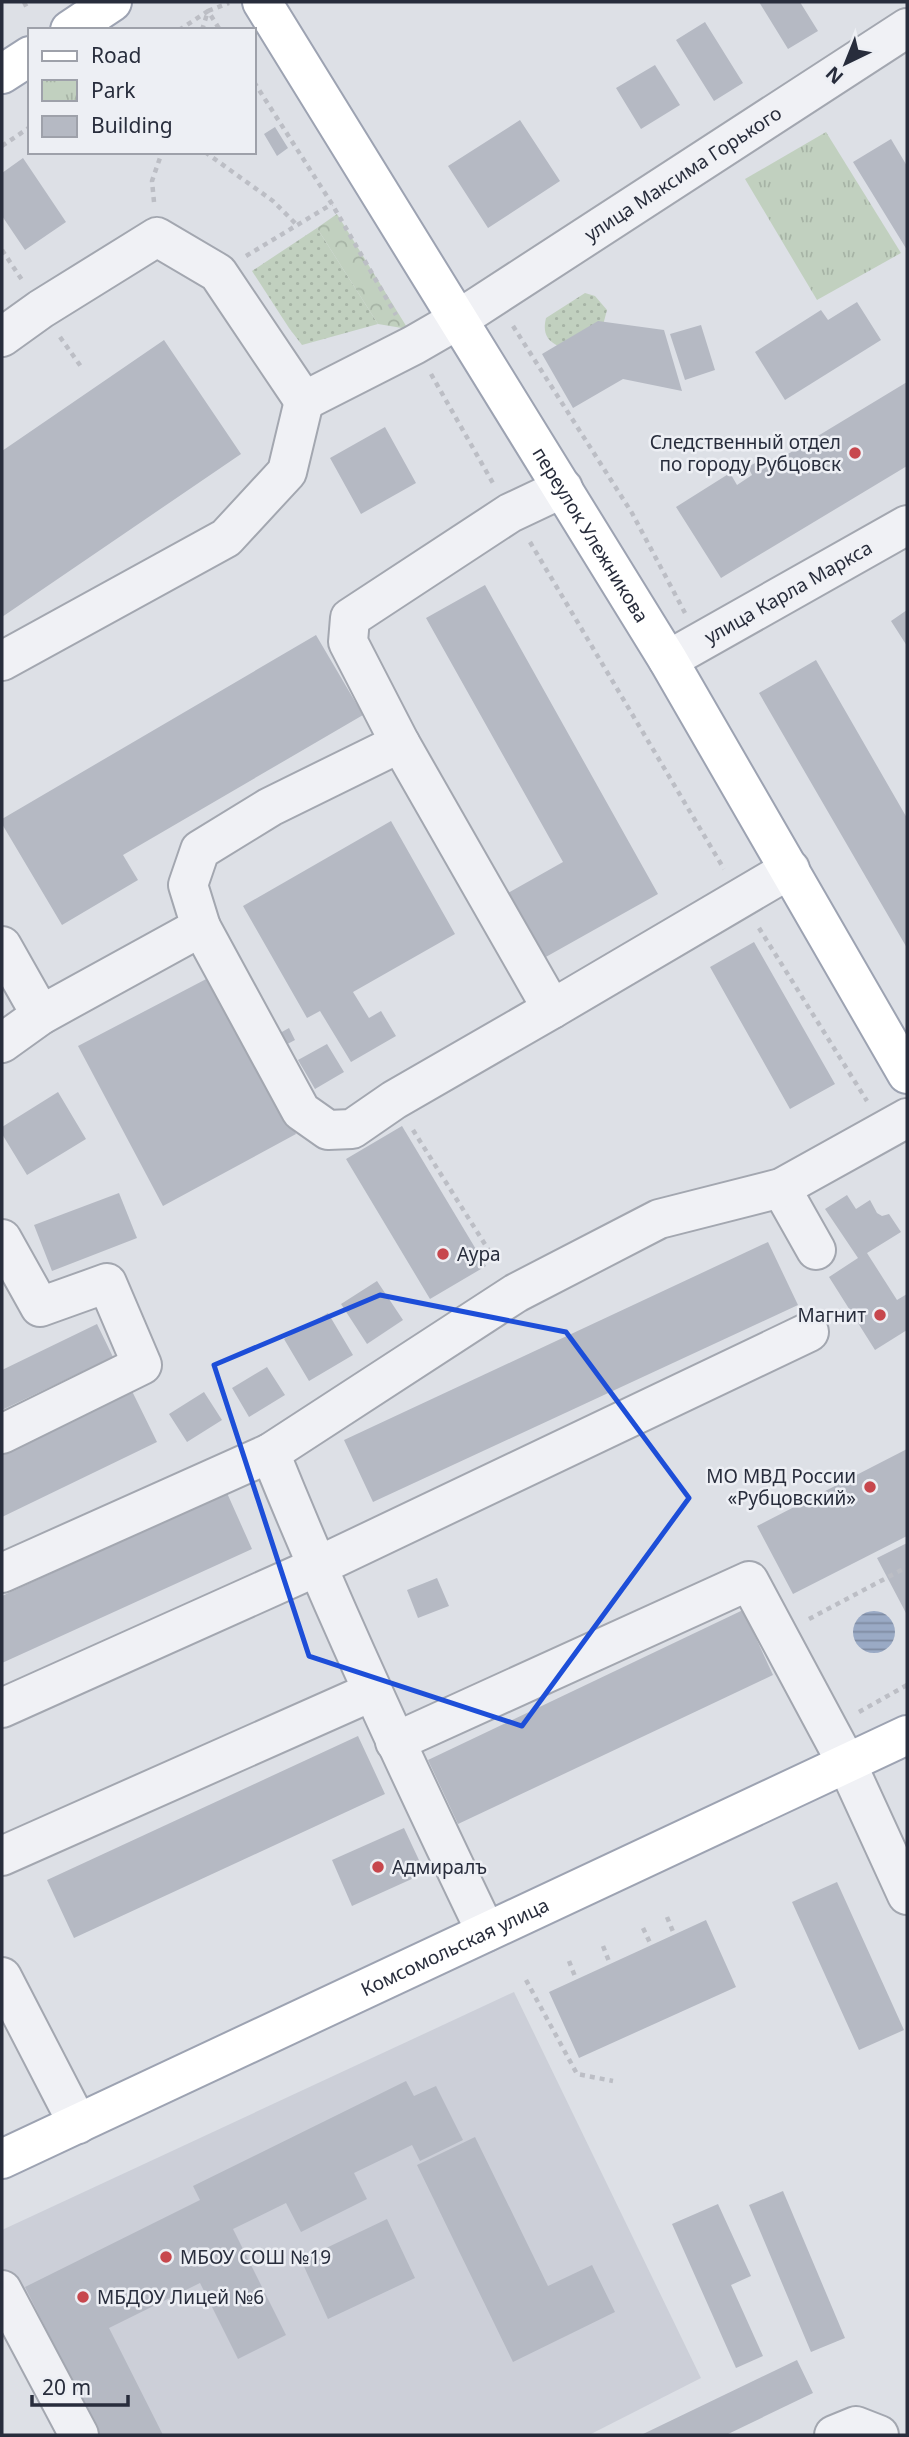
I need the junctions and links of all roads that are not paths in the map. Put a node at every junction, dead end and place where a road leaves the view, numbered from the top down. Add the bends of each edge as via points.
1 (112, 2) edge
2 (262, 2) edge
3 (72, 28) edge
4 (907, 28) edge
5 (28, 57) edge
6 (2, 74) edge
7 (459, 318) junction
8 (2, 337) edge
9 (304, 401) junction
10 (563, 488) junction
11 (907, 525) edge
12 (668, 660) junction
13 (2, 661) edge
14 (400, 743) junction
15 (790, 869) junction
16 (201, 928) junction
17 (2, 946) edge
18 (552, 1009) junction
19 (41, 1015) junction
20 (2, 1043) edge
21 (907, 1074) edge
22 (897, 1125) edge
23 (781, 1188) junction
24 (2, 1239) edge
25 (816, 1250) dead end
26 (809, 1332) dead end
27 (2, 1434) edge
28 (270, 1453) junction
29 (316, 1567) junction
30 (2, 1573) edge
31 (372, 1692) junction
32 (2, 1708) edge
33 (907, 1735) edge
34 (395, 1742) junction
35 (846, 1762) junction
36 (2, 1856) edge
37 (907, 1895) edge
38 (486, 1932) junction
39 (2, 1977) edge
40 (78, 2124) junction
41 (2, 2159) edge
42 (2, 2290) edge
43 (79, 2435) edge
44 (834, 2435) edge
45 (878, 2435) edge

1 - 3 main road
2 - 7 main road, переулок Улежникова
4 - 7 street, улица Максима Горького
5 - 6 main road
7 - 9 street, улица Максима Горького
7 - 10 main road, переулок Улежникова
8 - 9 street via 157,237 218,273
9 - 13 street via 287,472 226,538
10 - 12 main road, переулок Улежникова
10 - 14 street via 510,513 350,618 348,642
11 - 12 street, улица Карла Маркса
12 - 15 main road, переулок Улежникова
14 - 16 street via 270,807 200,850 188,885
14 - 18 street
15 - 18 street
15 - 21 main road, переулок Улежникова
16 - 18 street via 301,1111 328,1130 352,1129
16 - 19 street
17 - 19 street
19 - 20 street
22 - 23 street
23 - 25 street
23 - 28 street via 659,1219 516,1293
24 - 27 street via 40,1307 107,1283 142,1365
26 - 29 street
28 - 29 street
28 - 30 street
29 - 31 street
29 - 32 street
31 - 34 street
31 - 36 street
33 - 35 main road, Комсомольская улица
34 - 35 street via 749,1580
34 - 38 street
35 - 37 street
35 - 38 main road, Комсомольская улица
38 - 40 main road, Комсомольская улица
39 - 40 street
40 - 41 main road, Комсомольская улица
42 - 43 street
44 - 45 street via 856,2426

